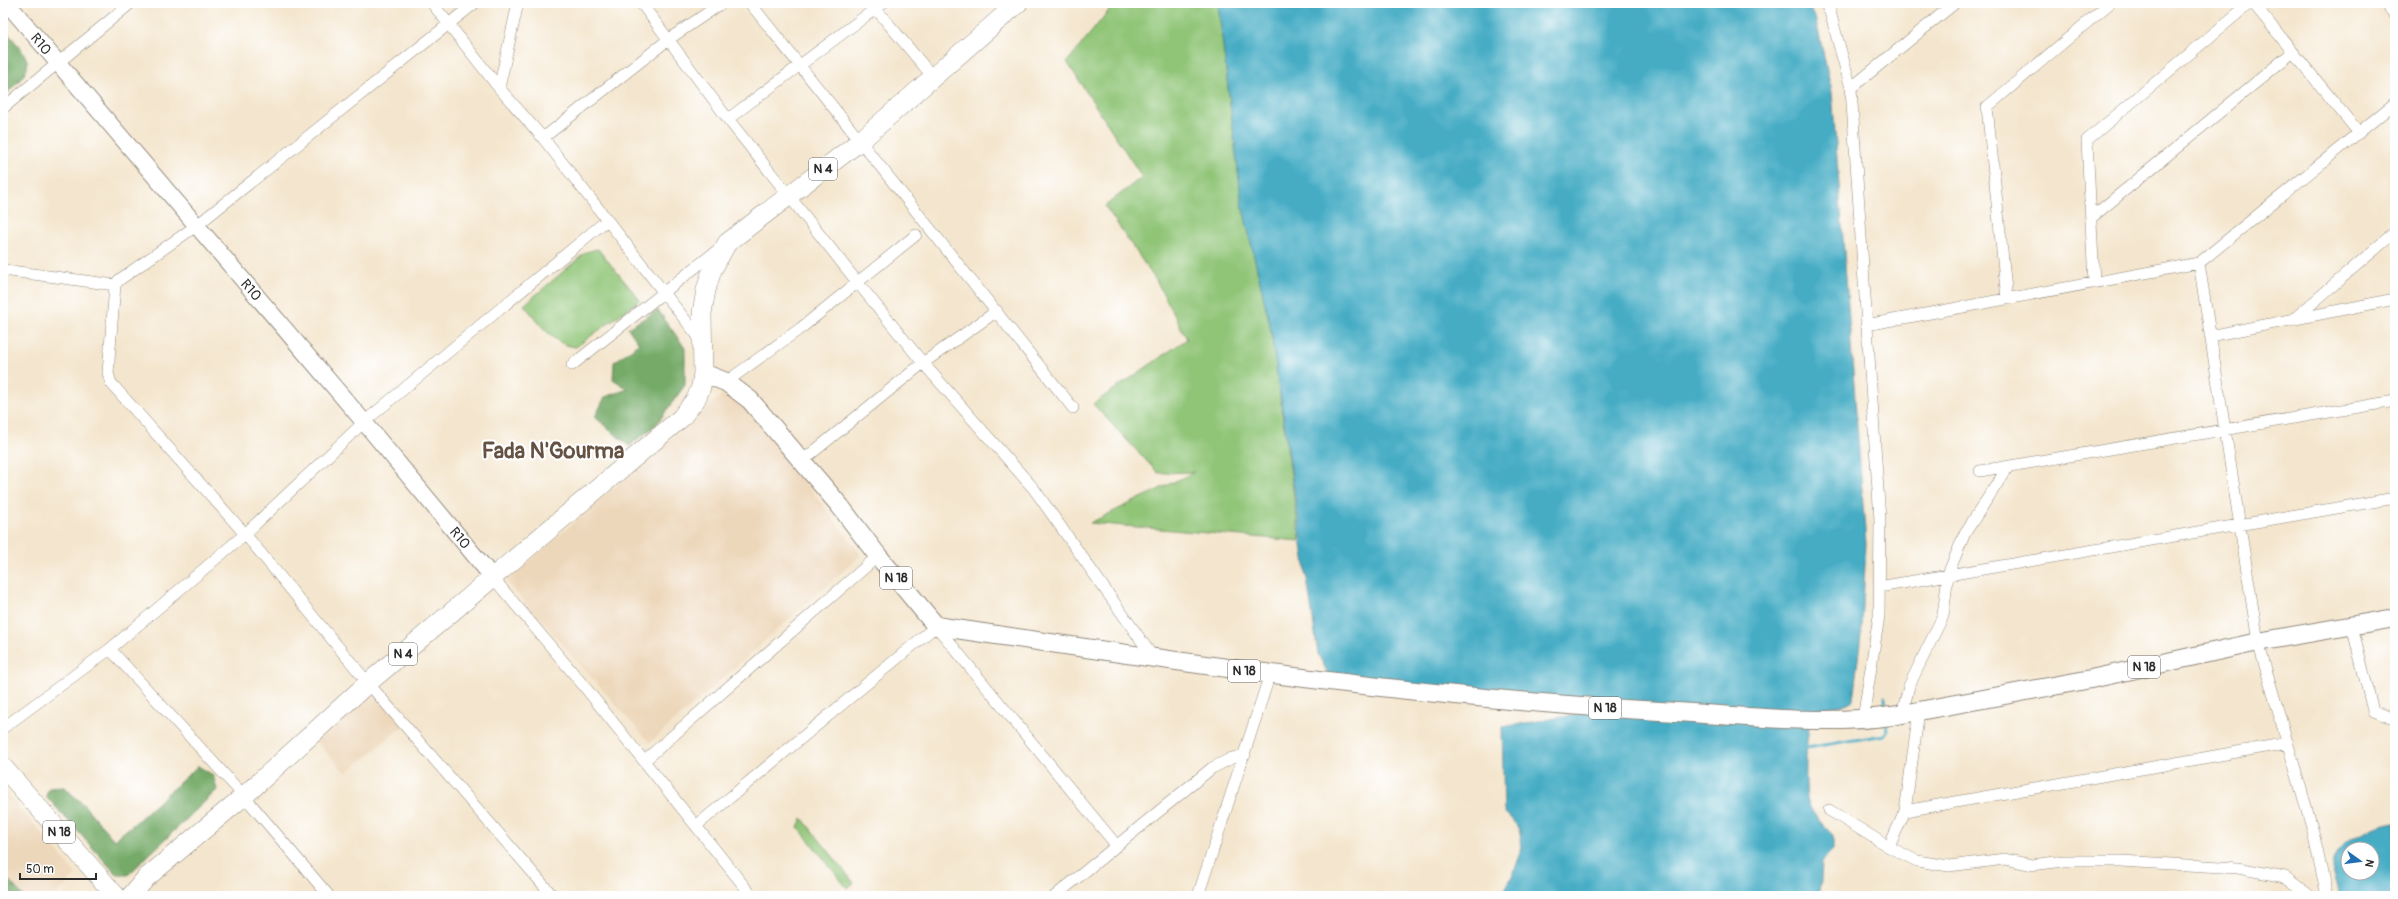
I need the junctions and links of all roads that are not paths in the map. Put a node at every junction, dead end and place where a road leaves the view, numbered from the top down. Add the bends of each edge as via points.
1 (7, 3) edge
2 (131, 3) edge
3 (432, 3) edge
4 (475, 3) edge
5 (518, 3) edge
6 (641, 3) edge
7 (722, 3) edge
8 (750, 3) edge
9 (1018, 3) edge
10 (1825, 3) edge
11 (1956, 3) edge
12 (2110, 3) edge
13 (2250, 3) edge
14 (2253, 3) edge
15 (2385, 3) edge
16 (876, 5) edge
17 (2395, 15) edge
18 (448, 24) junction
19 (669, 39) junction
20 (2293, 52) junction
21 (57, 64) junction
22 (802, 65) junction
23 (933, 77) junction
24 (499, 88) junction
25 (1851, 88) junction
26 (2395, 104) edge
27 (3, 108) edge
28 (728, 119) junction
29 (2359, 133) junction
30 (543, 138) junction
31 (859, 142) junction
32 (790, 195) junction
33 (2090, 218) junction
34 (607, 220) junction
35 (196, 226) junction
36 (2395, 232) edge
37 (916, 235) dead end
38 (727, 242) junction
39 (2199, 263) junction
40 (3, 270) edge
41 (858, 283) junction
42 (2094, 283) junction
43 (115, 285) junction
44 (665, 292) junction
45 (2007, 299) junction
46 (2395, 299) edge
47 (997, 311) junction
48 (2292, 320) junction
49 (1866, 325) junction
50 (2210, 336) junction
51 (702, 341) junction
52 (923, 363) junction
53 (572, 365) dead end
54 (703, 373) junction
55 (726, 382) junction
56 (2395, 401) edge
57 (1073, 408) dead end
58 (364, 422) junction
59 (2225, 430) junction
60 (802, 461) junction
61 (2008, 467) junction
62 (1980, 471) dead end
63 (2395, 498) edge
64 (2240, 526) junction
65 (245, 534) junction
66 (878, 556) junction
67 (1948, 574) junction
68 (494, 579) junction
69 (1879, 587) junction
70 (2395, 618) edge
71 (936, 626) junction
72 (2352, 626) junction
73 (2258, 642) junction
74 (110, 649) junction
75 (1155, 660) junction
76 (1270, 674) junction
77 (368, 683) junction
78 (1919, 711) junction
79 (1884, 717) junction
80 (2395, 719) edge
81 (3, 728) edge
82 (2288, 743) junction
83 (1245, 755) junction
84 (644, 761) junction
85 (3, 767) edge
86 (244, 796) junction
87 (1829, 810) dead end
88 (1905, 811) junction
89 (696, 826) junction
90 (1117, 846) junction
91 (1889, 847) junction
92 (116, 896) edge
93 (131, 896) edge
94 (329, 896) edge
95 (553, 896) edge
96 (752, 896) edge
97 (1055, 896) edge
98 (1198, 896) edge
99 (2310, 896) edge
100 (2327, 896) edge

1 - 21 main road, R10
2 - 21 street
3 - 18 street
4 - 18 street
5 - 24 street
6 - 19 street
7 - 19 street
8 - 22 street
9 - 23 highway, N 4
10 - 25 street via 1830,12
11 - 25 street
12 - 45 street via 1987,107
13 - 33 street via 2087,140
14 - 20 street
15 - 17 street
16 - 22 street
16 - 23 street
18 - 24 street
18 - 35 street
19 - 28 street
19 - 30 street
20 - 29 street
20 - 33 street
21 - 27 street
21 - 35 main road, R10
22 - 28 street
22 - 31 street
23 - 31 highway, N 4
24 - 30 street
25 - 49 street
26 - 29 street
28 - 32 street
29 - 39 street
30 - 34 street
31 - 32 highway, N 4
31 - 47 street
32 - 38 highway, N 4
32 - 41 street
33 - 42 street
34 - 44 street
34 - 58 street
35 - 43 street
35 - 58 main road, R10
36 - 48 street
37 - 41 street
38 - 44 street
38 - 51 highway, N 4 via 712,270 706,290 702,313
39 - 42 street
39 - 50 street
40 - 43 street
41 - 52 street
41 - 55 street
42 - 45 street
43 - 65 street via 108,378
44 - 51 street
44 - 53 street
45 - 49 street
46 - 48 street
47 - 52 street
47 - 57 street
48 - 50 street
49 - 69 street via 1880,520
50 - 59 street
51 - 54 highway, N 4
52 - 60 street
52 - 75 street via 1034,489
54 - 55 main road, N 18
54 - 68 highway, N 4 via 696,399 681,418
55 - 60 main road, N 18 via 750,400
56 - 59 street
58 - 65 street
58 - 68 main road, R10
59 - 61 street
59 - 64 street
60 - 66 main road, N 18
61 - 62 street
61 - 67 street via 1965,533
63 - 64 street
64 - 67 street
64 - 73 street
65 - 74 street
65 - 77 street
66 - 71 main road, N 18
66 - 84 street
67 - 69 street
67 - 79 street via 1943,616 1909,686
68 - 77 highway, N 4
68 - 84 street
69 - 79 street
70 - 72 main road, N 18
71 - 75 main road, N 18
71 - 89 street
71 - 90 street
72 - 73 main road, N 18
72 - 80 street via 2373,711
73 - 78 main road, N 18 via 2091,679
73 - 82 street
74 - 81 street
74 - 86 street
75 - 76 main road, N 18
76 - 79 main road, N 18 via 1604,708 1812,719
76 - 83 street
77 - 86 highway, N 4
77 - 95 street
78 - 79 main road, N 18
78 - 88 street
82 - 88 street
82 - 100 street via 2312,827
83 - 90 street via 1212,768
83 - 98 street
84 - 89 street
85 - 92 highway, N 18
86 - 93 highway, N 4 via 146,878
86 - 94 street
87 - 91 street
88 - 91 street
89 - 96 street
90 - 97 street
91 - 99 street via 1917,861 1949,866 2005,859 2032,865 2064,861 2121,861 2238,868 2284,877

